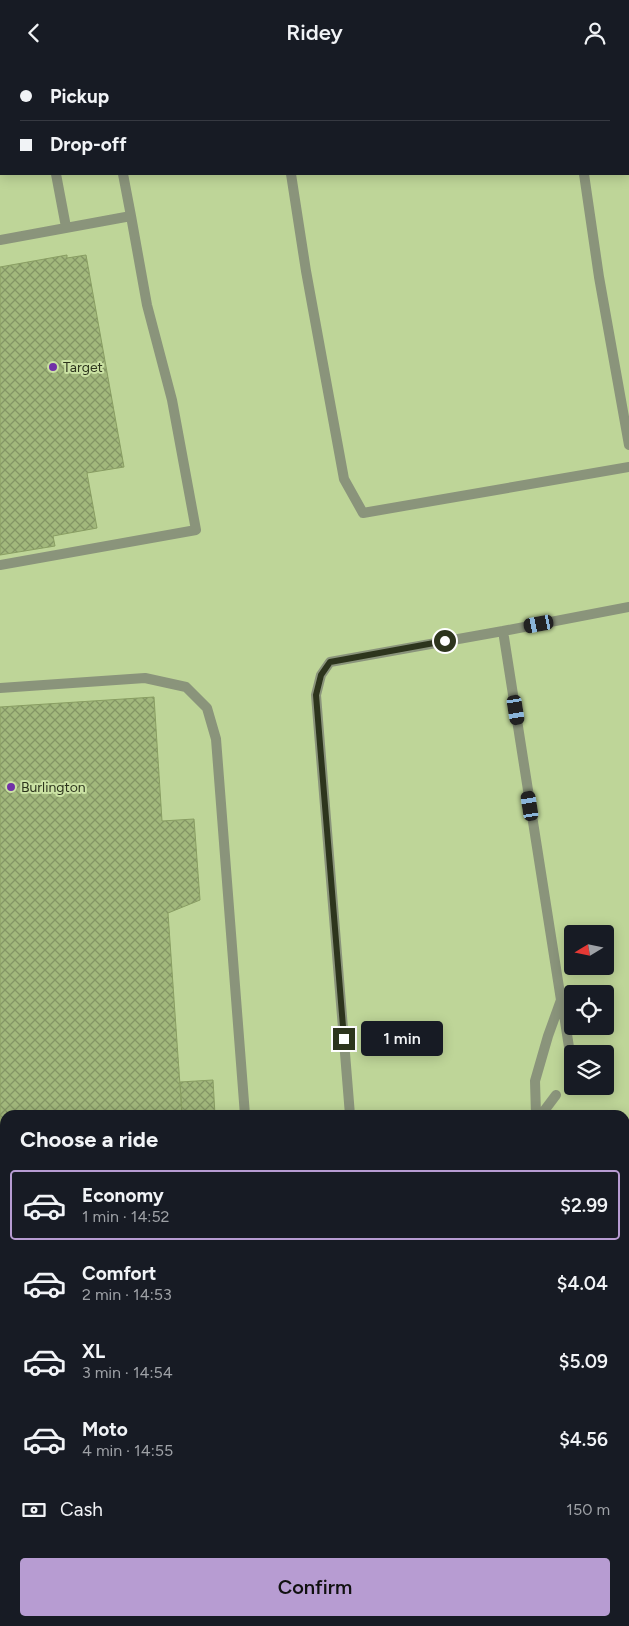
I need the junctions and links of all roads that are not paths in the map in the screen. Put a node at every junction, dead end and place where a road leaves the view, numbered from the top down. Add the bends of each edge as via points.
1 (56, 175) edge
2 (123, 175) edge
3 (291, 175) edge
4 (584, 175) edge
5 (131, 216) junction
6 (66, 227) junction
7 (0, 240) edge
8 (629, 445) edge
9 (629, 467) edge
10 (0, 565) edge
11 (629, 607) edge
12 (503, 631) junction
13 (0, 688) edge
14 (561, 1000) junction
15 (568, 1045) edge
16 (556, 1095) dead end
17 (245, 1110) edge
18 (350, 1110) edge
19 (536, 1110) edge
20 (545, 1110) edge

1 - 6 lane
2 - 5 lane
3 - 9 lane via 344,479 363,513
4 - 8 lane
5 - 6 lane
5 - 10 lane via 148,305 172,401 196,530
6 - 7 lane
11 - 12 lane
12 - 14 lane
12 - 18 lane via 330,662 321,675 316,695
13 - 17 lane via 145,677 186,687 207,708 216,739
14 - 15 lane
14 - 19 lane via 535,1081
16 - 20 lane

